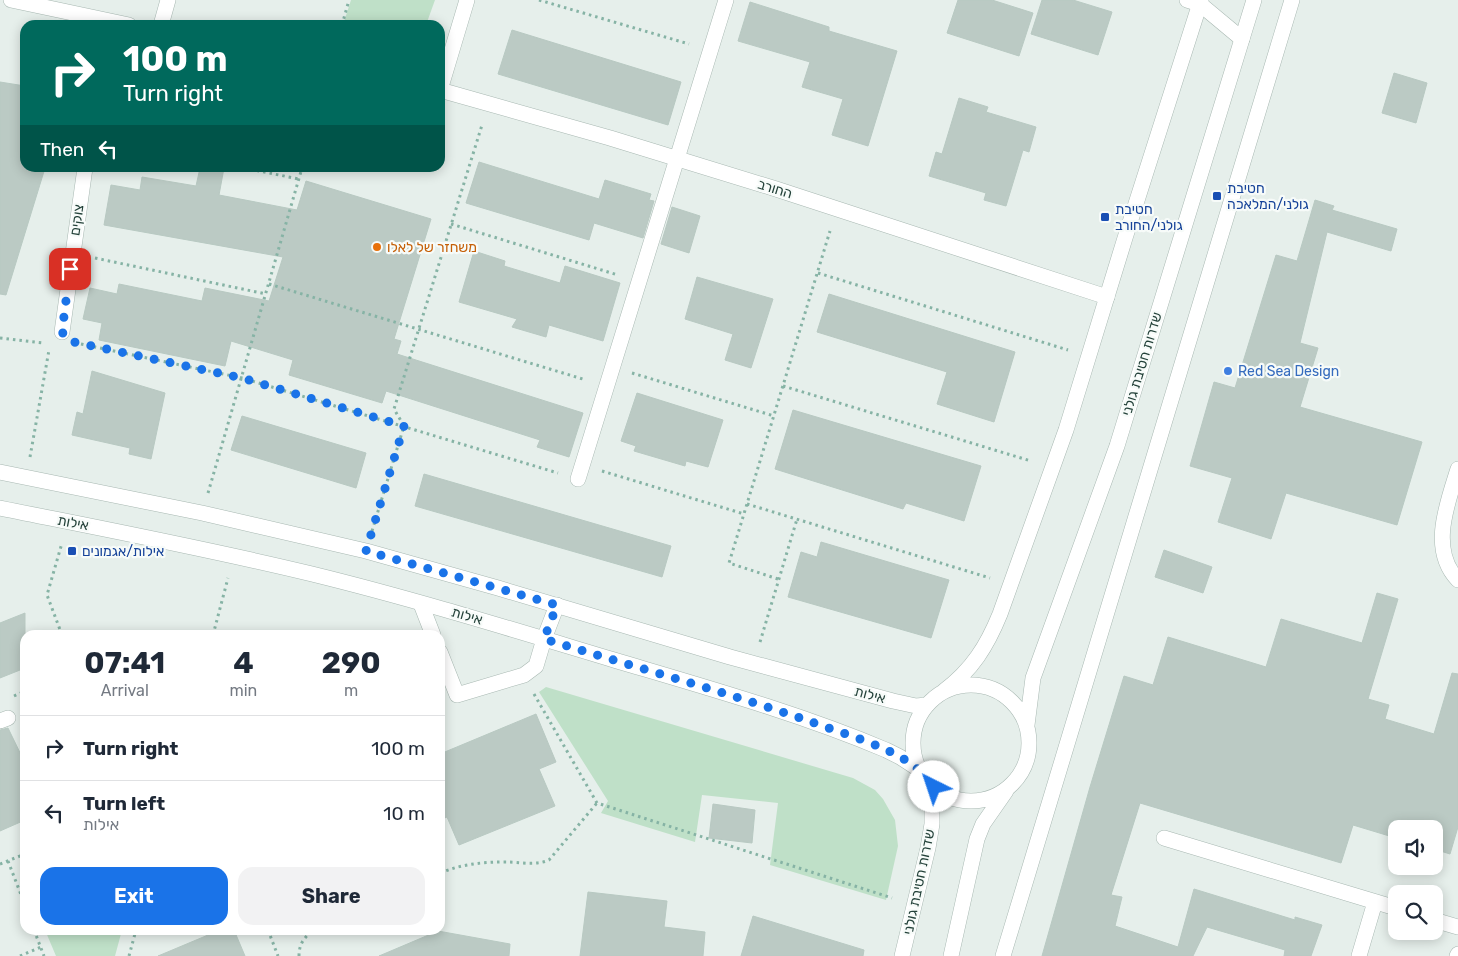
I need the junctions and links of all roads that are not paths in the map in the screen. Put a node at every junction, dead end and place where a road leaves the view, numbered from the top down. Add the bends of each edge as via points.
1 (11, 0) edge
2 (168, 0) edge
3 (467, 0) edge
4 (726, 0) edge
5 (1254, 0) edge
6 (1292, 0) edge
7 (1196, 1) edge
8 (94, 20) edge
9 (162, 20) edge
10 (1242, 39) junction
11 (445, 73) edge
12 (445, 91) edge
13 (677, 158) junction
14 (84, 172) edge
15 (1107, 297) junction
16 (62, 332) road end
17 (1458, 469) edge
18 (0, 472) edge
19 (580, 472) road end
20 (0, 508) edge
21 (1458, 580) edge
22 (421, 604) junction
23 (557, 605) junction
24 (431, 630) edge
25 (544, 639) junction
26 (445, 665) edge
27 (944, 691) junction
28 (927, 705) junction
29 (1027, 725) junction
30 (923, 774) junction
31 (1008, 788) junction
32 (1164, 838) dead end
33 (1375, 902) junction
34 (1388, 906) edge
35 (1443, 923) edge
36 (1458, 927) edge
37 (902, 956) edge
38 (951, 956) edge
39 (1003, 956) edge
40 (1359, 956) edge

1 - 8 street
2 - 9 street
3 - 11 street
4 - 13 street
5 - 10 street, שדרות חטיבת גולני
6 - 39 street
7 - 10 street
7 - 15 street
10 - 29 street, שדרות חטיבת גולני via 1117,446 1033,678
12 - 13 street, החורב
13 - 15 street, החורב
13 - 19 street
14 - 16 street, צוקים
15 - 27 street via 1053,468 1000,614 985,646 965,673
17 - 21 street via 1442,529 1446,562
18 - 23 street, אילות via 202,513 366,551
20 - 22 street, אילות via 233,556
22 - 24 street
22 - 25 street, אילות
23 - 25 street
23 - 28 street, אילות via 753,664 893,701
25 - 26 street via 536,666 524,675 457,695
25 - 30 street, אילות via 786,713 886,750
27 - 28 street
27 - 29 street via 965,685 988,687 1017,706
28 - 30 street via 920,715 914,737 916,759
29 - 31 street via 1030,742 1027,760
30 - 31 street via 943,794 966,800 989,798
30 - 37 street, שדרות חטיבת גולני via 932,803 932,824
31 - 38 street via 983,824 977,839
32 - 33 street
33 - 34 street
33 - 40 street
35 - 36 street

